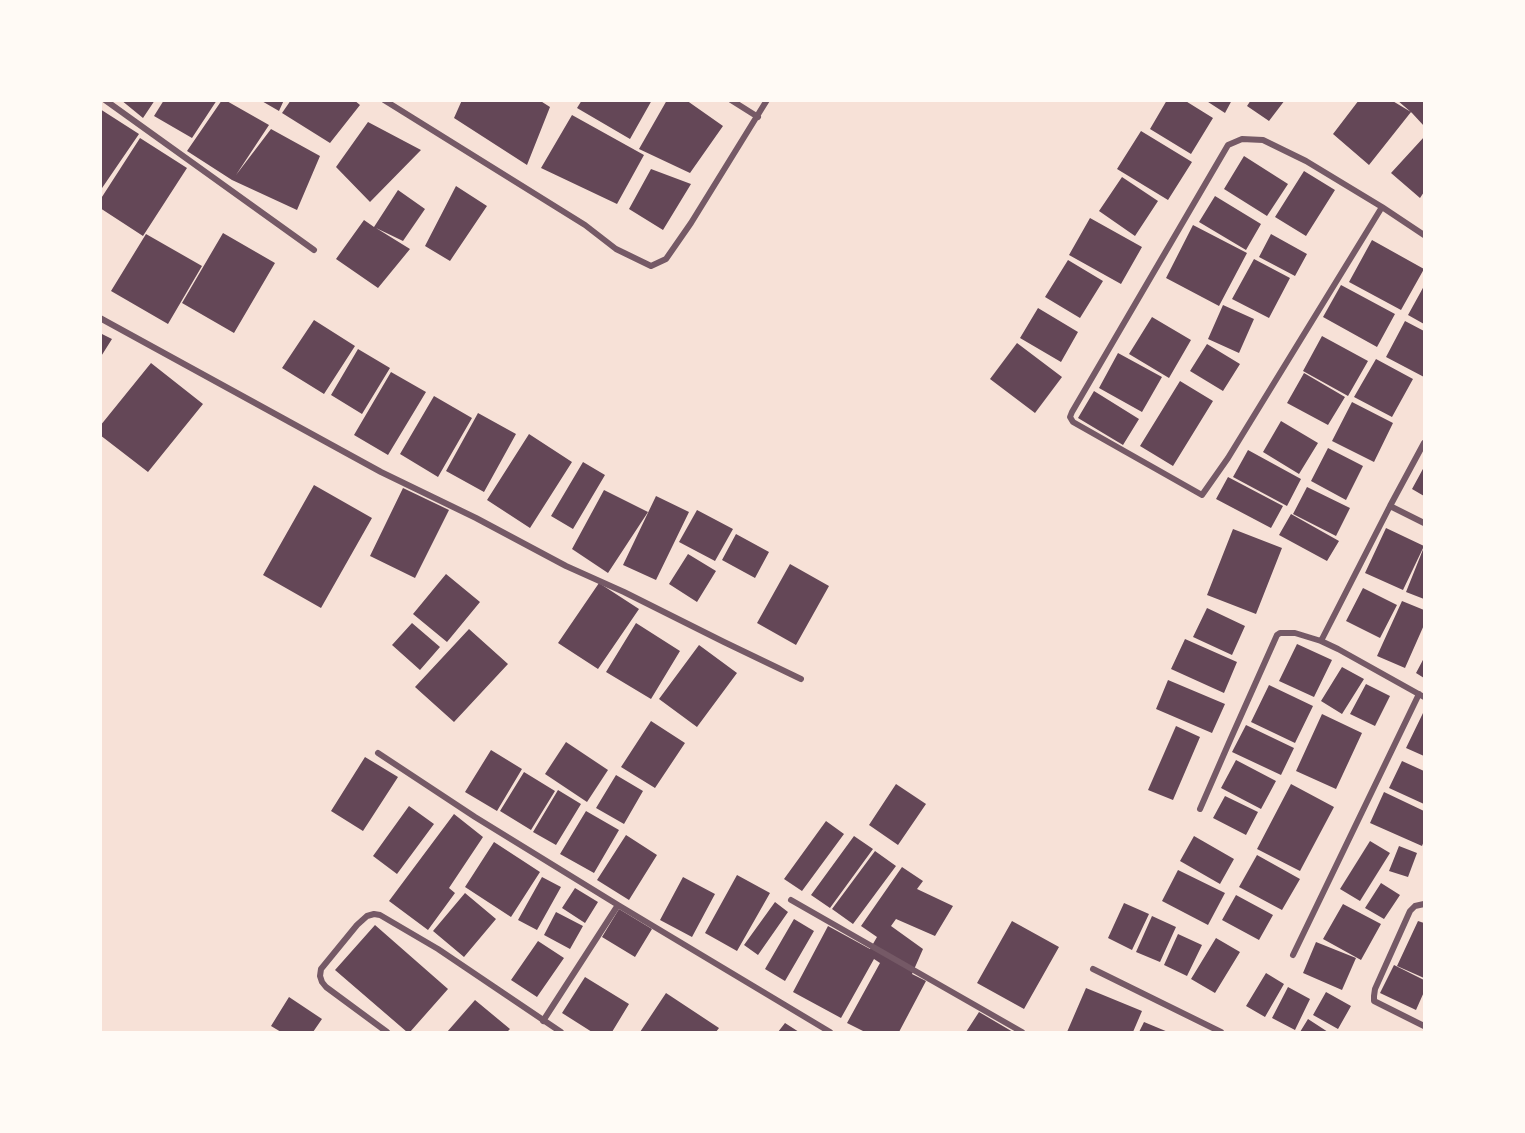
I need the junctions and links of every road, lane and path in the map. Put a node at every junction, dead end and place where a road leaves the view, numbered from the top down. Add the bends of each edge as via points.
1 (105, 100) edge
2 (384, 100) edge
3 (731, 100) edge
4 (767, 100) edge
5 (758, 117) junction
6 (1382, 207) junction
7 (1425, 235) edge
8 (314, 250) dead end
9 (100, 318) edge
10 (1425, 443) edge
11 (1390, 506) junction
12 (1425, 523) edge
13 (1321, 641) junction
14 (801, 679) dead end
15 (1422, 695) edge
16 (378, 753) dead end
17 (1200, 809) dead end
18 (791, 900) dead end
19 (1425, 904) edge
20 (618, 905) junction
21 (1293, 955) dead end
22 (1094, 969) dead end
23 (543, 1021) junction
24 (1425, 1026) edge
25 (387, 1032) edge
26 (561, 1032) edge
27 (830, 1032) edge
28 (1022, 1032) edge
29 (1221, 1032) edge

1 - 8 street
2 - 5 street via 585,225 616,249 651,266 666,259
3 - 5 street
4 - 5 street
6 - 6 street via 1202,495 1073,422 1072,412 1228,145 1242,139 1263,140
6 - 7 street
9 - 14 street via 381,472
10 - 11 street
11 - 12 street
11 - 13 street
13 - 15 street
13 - 17 street via 1294,633 1277,636
15 - 21 street
16 - 20 street
18 - 28 street
19 - 24 street via 1410,911 1375,989 1374,1001
20 - 23 street
20 - 27 street
22 - 29 street
23 - 25 street via 429,943 374,914 357,925 321,969 320,976 326,987
23 - 26 street

